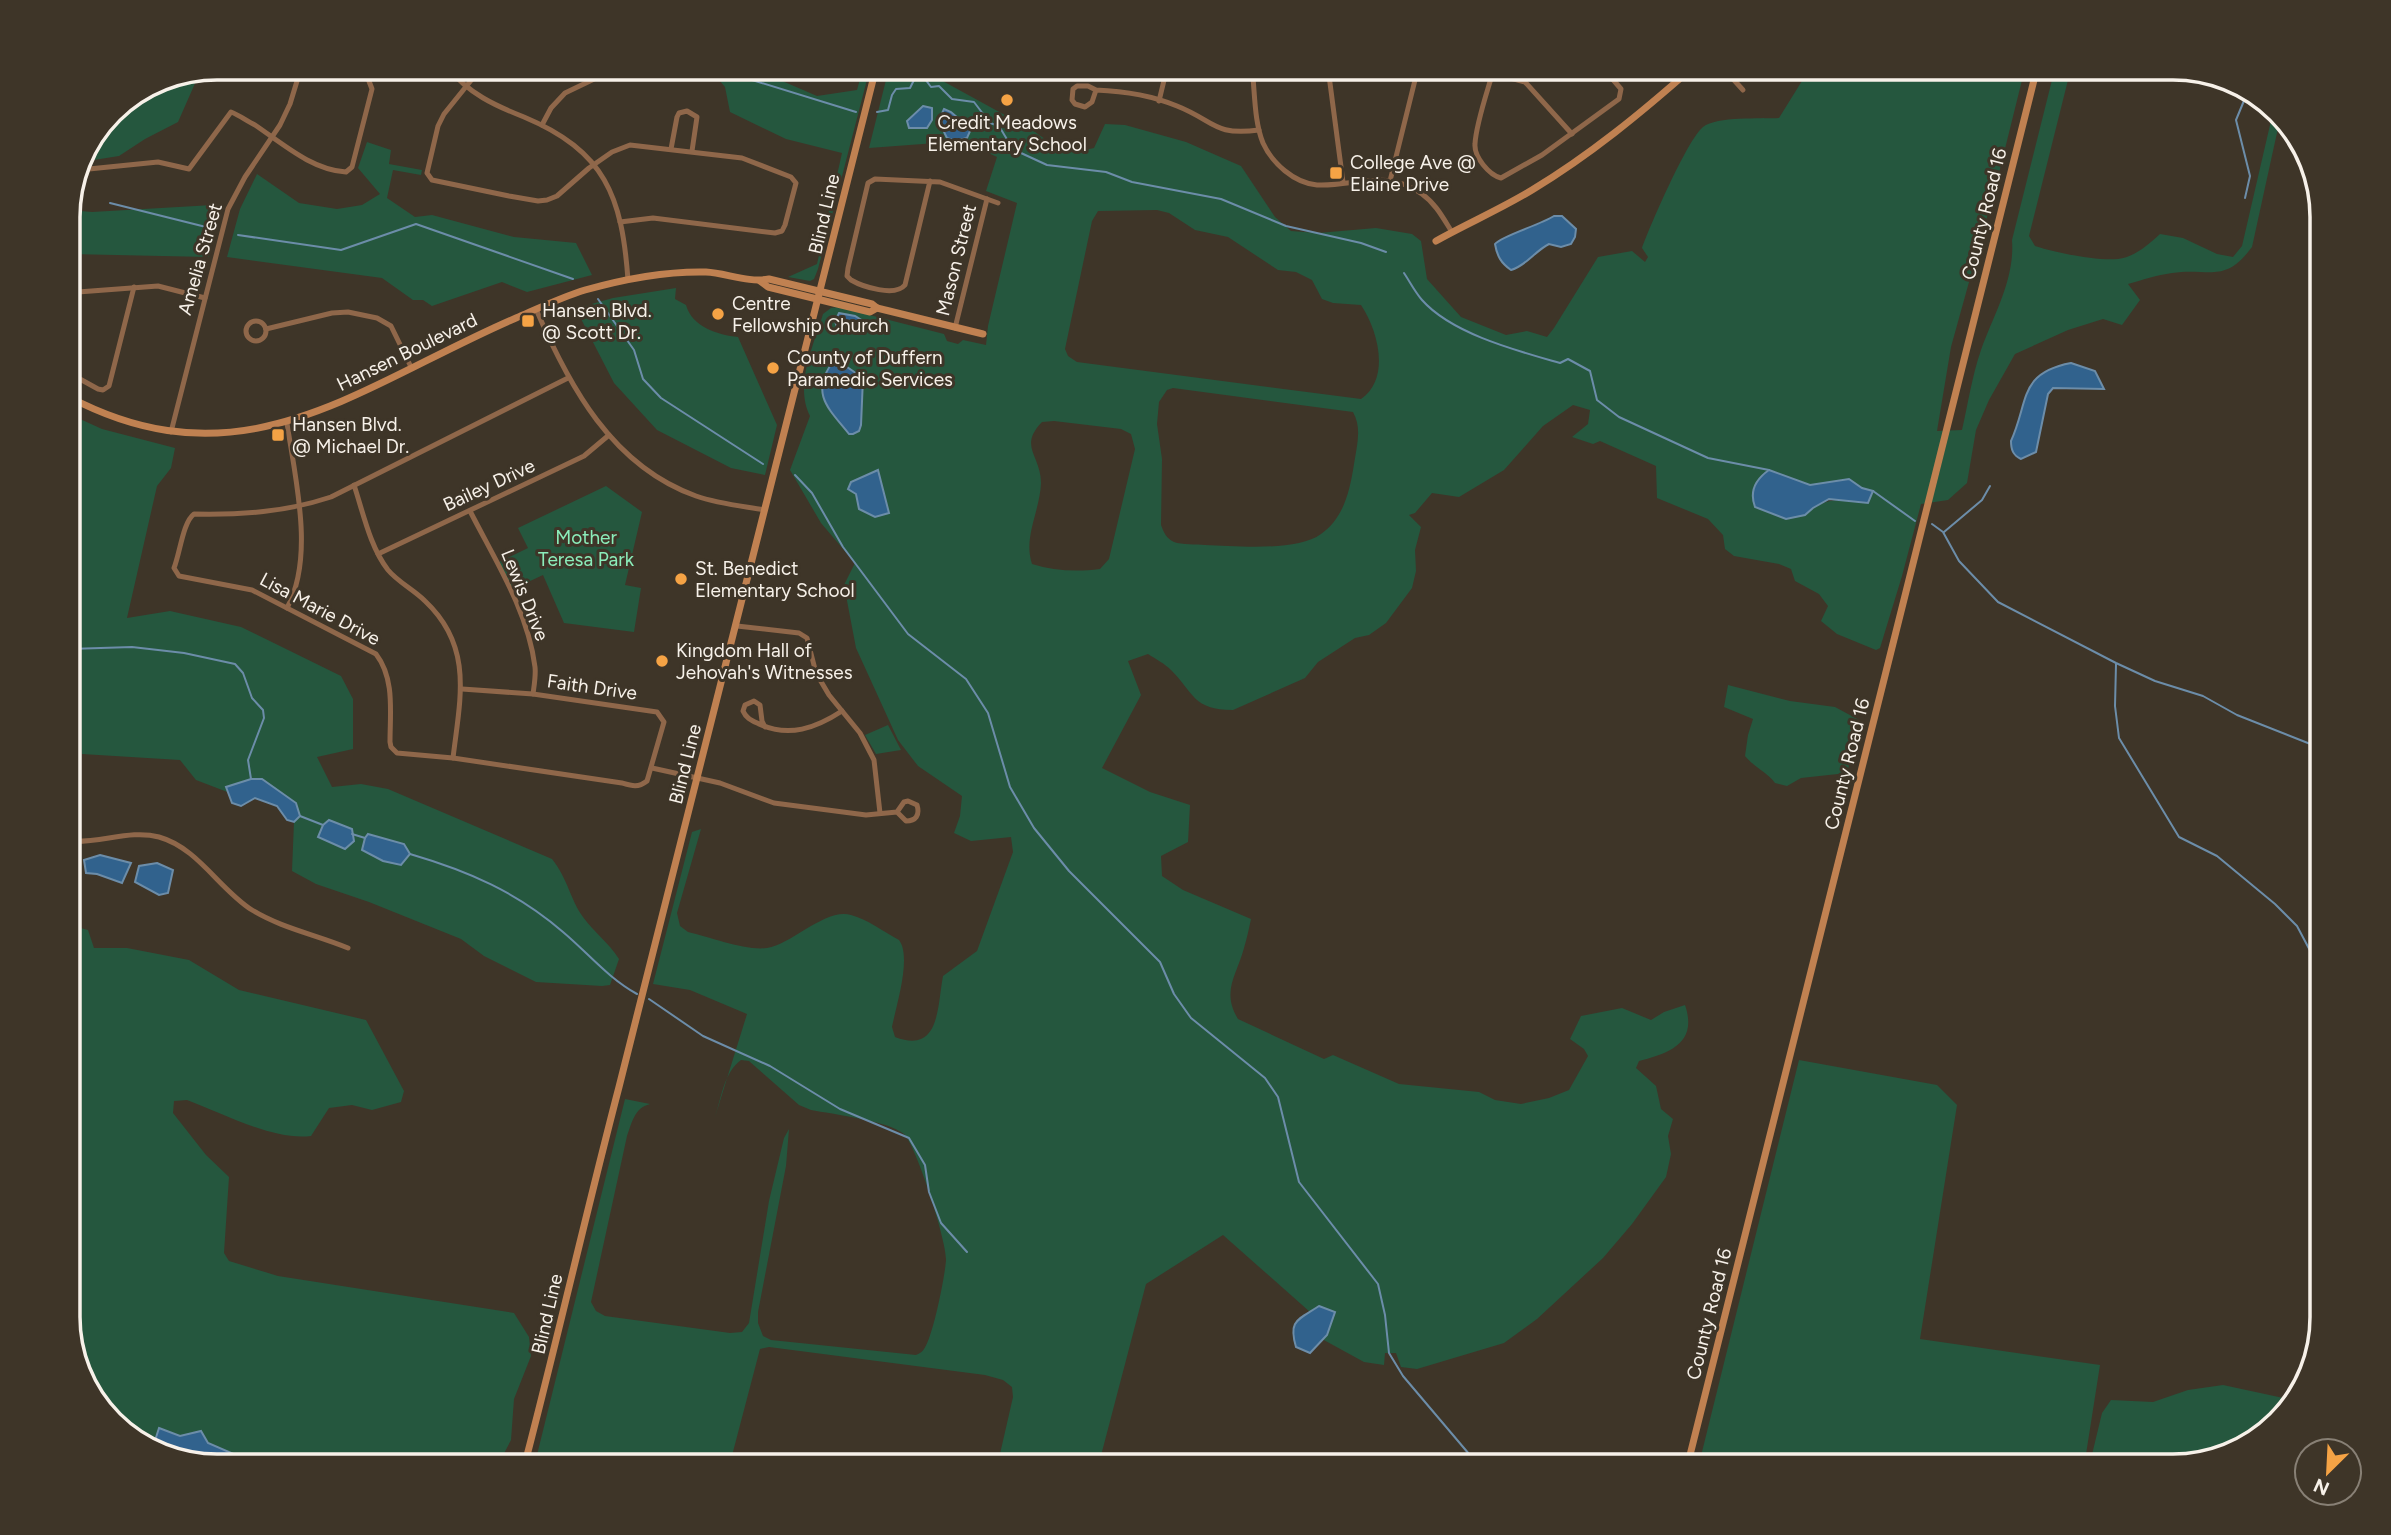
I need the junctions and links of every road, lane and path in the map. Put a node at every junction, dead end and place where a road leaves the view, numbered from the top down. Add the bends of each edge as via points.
1 (1253, 80) edge
2 (1330, 80) edge
3 (1415, 80) edge
4 (1491, 80) edge
5 (1520, 80) edge
6 (1614, 80) edge
7 (1678, 80) edge
8 (1734, 80) edge
9 (2034, 80) edge
10 (297, 81) edge
11 (369, 81) edge
12 (461, 81) edge
13 (471, 81) edge
14 (590, 81) edge
15 (873, 81) edge
16 (1164, 81) edge
17 (466, 87) junction
18 (1096, 90) junction
19 (1743, 90) dead end
20 (1159, 101) junction
21 (542, 125) junction
22 (1259, 130) junction
23 (1572, 134) junction
24 (272, 137) junction
25 (671, 149) junction
26 (692, 151) junction
27 (594, 164) junction
28 (90, 169) edge
29 (930, 181) junction
30 (1390, 181) junction
31 (1343, 182) junction
32 (987, 199) junction
33 (998, 203) dead end
34 (620, 222) junction
35 (1452, 232) junction
36 (1436, 241) dead end
37 (628, 280) junction
38 (134, 287) junction
39 (81, 291) edge
40 (821, 295) junction
41 (205, 298) junction
42 (536, 309) junction
43 (955, 328) junction
44 (266, 329) dead end
45 (983, 334) dead end
46 (411, 367) junction
47 (568, 378) junction
48 (81, 380) edge
49 (81, 403) edge
50 (286, 423) junction
51 (171, 432) junction
52 (608, 435) junction
53 (354, 485) junction
54 (301, 507) junction
55 (765, 510) junction
56 (470, 511) junction
57 (378, 554) junction
58 (287, 608) junction
59 (737, 626) junction
60 (462, 689) junction
61 (533, 694) junction
62 (842, 711) junction
63 (765, 727) junction
64 (453, 758) junction
65 (652, 768) junction
66 (698, 778) junction
67 (897, 812) dead end
68 (880, 813) junction
69 (81, 842) edge
70 (348, 948) dead end
71 (527, 1454) edge
72 (1690, 1454) edge

1 - 22 street
2 - 31 street
3 - 30 street
4 - 23 street via 1475,144 1478,157 1497,177 1504,178
5 - 23 street
6 - 23 street via 1621,89 1619,99
7 - 35 street via 1632,122 1560,173
8 - 19 street
9 - 72 street, County Road 16
10 - 24 street, Amelia Street
11 - 24 street via 372,89 352,167 346,172 315,163
12 - 17 street
13 - 17 street
14 - 21 street via 565,93
15 - 40 street, Blind Line
16 - 20 street
17 - 21 street
17 - 27 street via 438,126 427,173 432,180 538,201 557,196
18 - 18 street via 1076,86 1072,100 1084,107 1092,102
18 - 20 street
20 - 22 street via 1221,130
21 - 27 street via 566,138
22 - 31 street via 1268,154 1289,173 1310,184
24 - 28 street via 231,112 189,169 158,162
24 - 41 street, Amelia Street via 228,209
25 - 26 street
25 - 26 street via 677,117 687,111 697,117
25 - 27 street via 630,145
26 - 34 street via 742,158 795,179 782,231 653,218
27 - 34 street via 613,194
29 - 29 street via 902,290 891,292 856,283 847,276 868,183 875,178
29 - 32 street
30 - 31 street
30 - 35 street via 1421,193
32 - 33 street
32 - 43 street, Mason Street
34 - 37 street
35 - 36 street
37 - 40 street, Hansen Boulevard via 703,272
37 - 42 street, Hansen Boulevard
38 - 39 street
38 - 41 street via 158,286
38 - 48 street via 109,386 98,389
40 - 43 street, Hansen Boulevard via 870,312 877,309
40 - 55 street, Blind Line
41 - 51 street, Amelia Street
42 - 46 street, Hansen Boulevard
42 - 47 street
43 - 45 street, Hansen Boulevard
44 - 46 street via 332,313 361,314 389,324
46 - 50 street, Hansen Boulevard
47 - 52 street
47 - 53 street, Lisa Marie Drive
49 - 51 street, Hansen Boulevard
50 - 51 street, Hansen Boulevard via 239,432
50 - 54 street
52 - 55 street via 642,467 677,488 709,500
52 - 56 street, Bailey Drive via 584,456
53 - 54 street, Lisa Marie Drive
53 - 57 street
54 - 58 street via 298,578
54 - 58 street, Lisa Marie Drive via 194,514 186,523 174,568 181,577 252,590
55 - 59 street, Blind Line
56 - 57 street, Bailey Drive
56 - 61 street, Lewis Drive via 523,621 535,670
57 - 60 street via 449,631
58 - 64 street, Lisa Marie Drive via 367,648 384,664 395,752
59 - 62 street via 799,633 807,638 816,673
59 - 66 street, Blind Line
60 - 61 street, Faith Drive
60 - 64 street
61 - 65 street, Faith Drive via 657,712 664,722
62 - 63 street via 797,731
62 - 68 street via 874,760
63 - 63 street via 746,718 745,705 760,705
64 - 65 street, Lisa Marie Drive via 632,786 647,781
65 - 66 street
66 - 68 street via 774,803
66 - 71 street, Blind Line
67 - 68 street
69 - 70 street via 137,834 159,837 180,846 251,909

